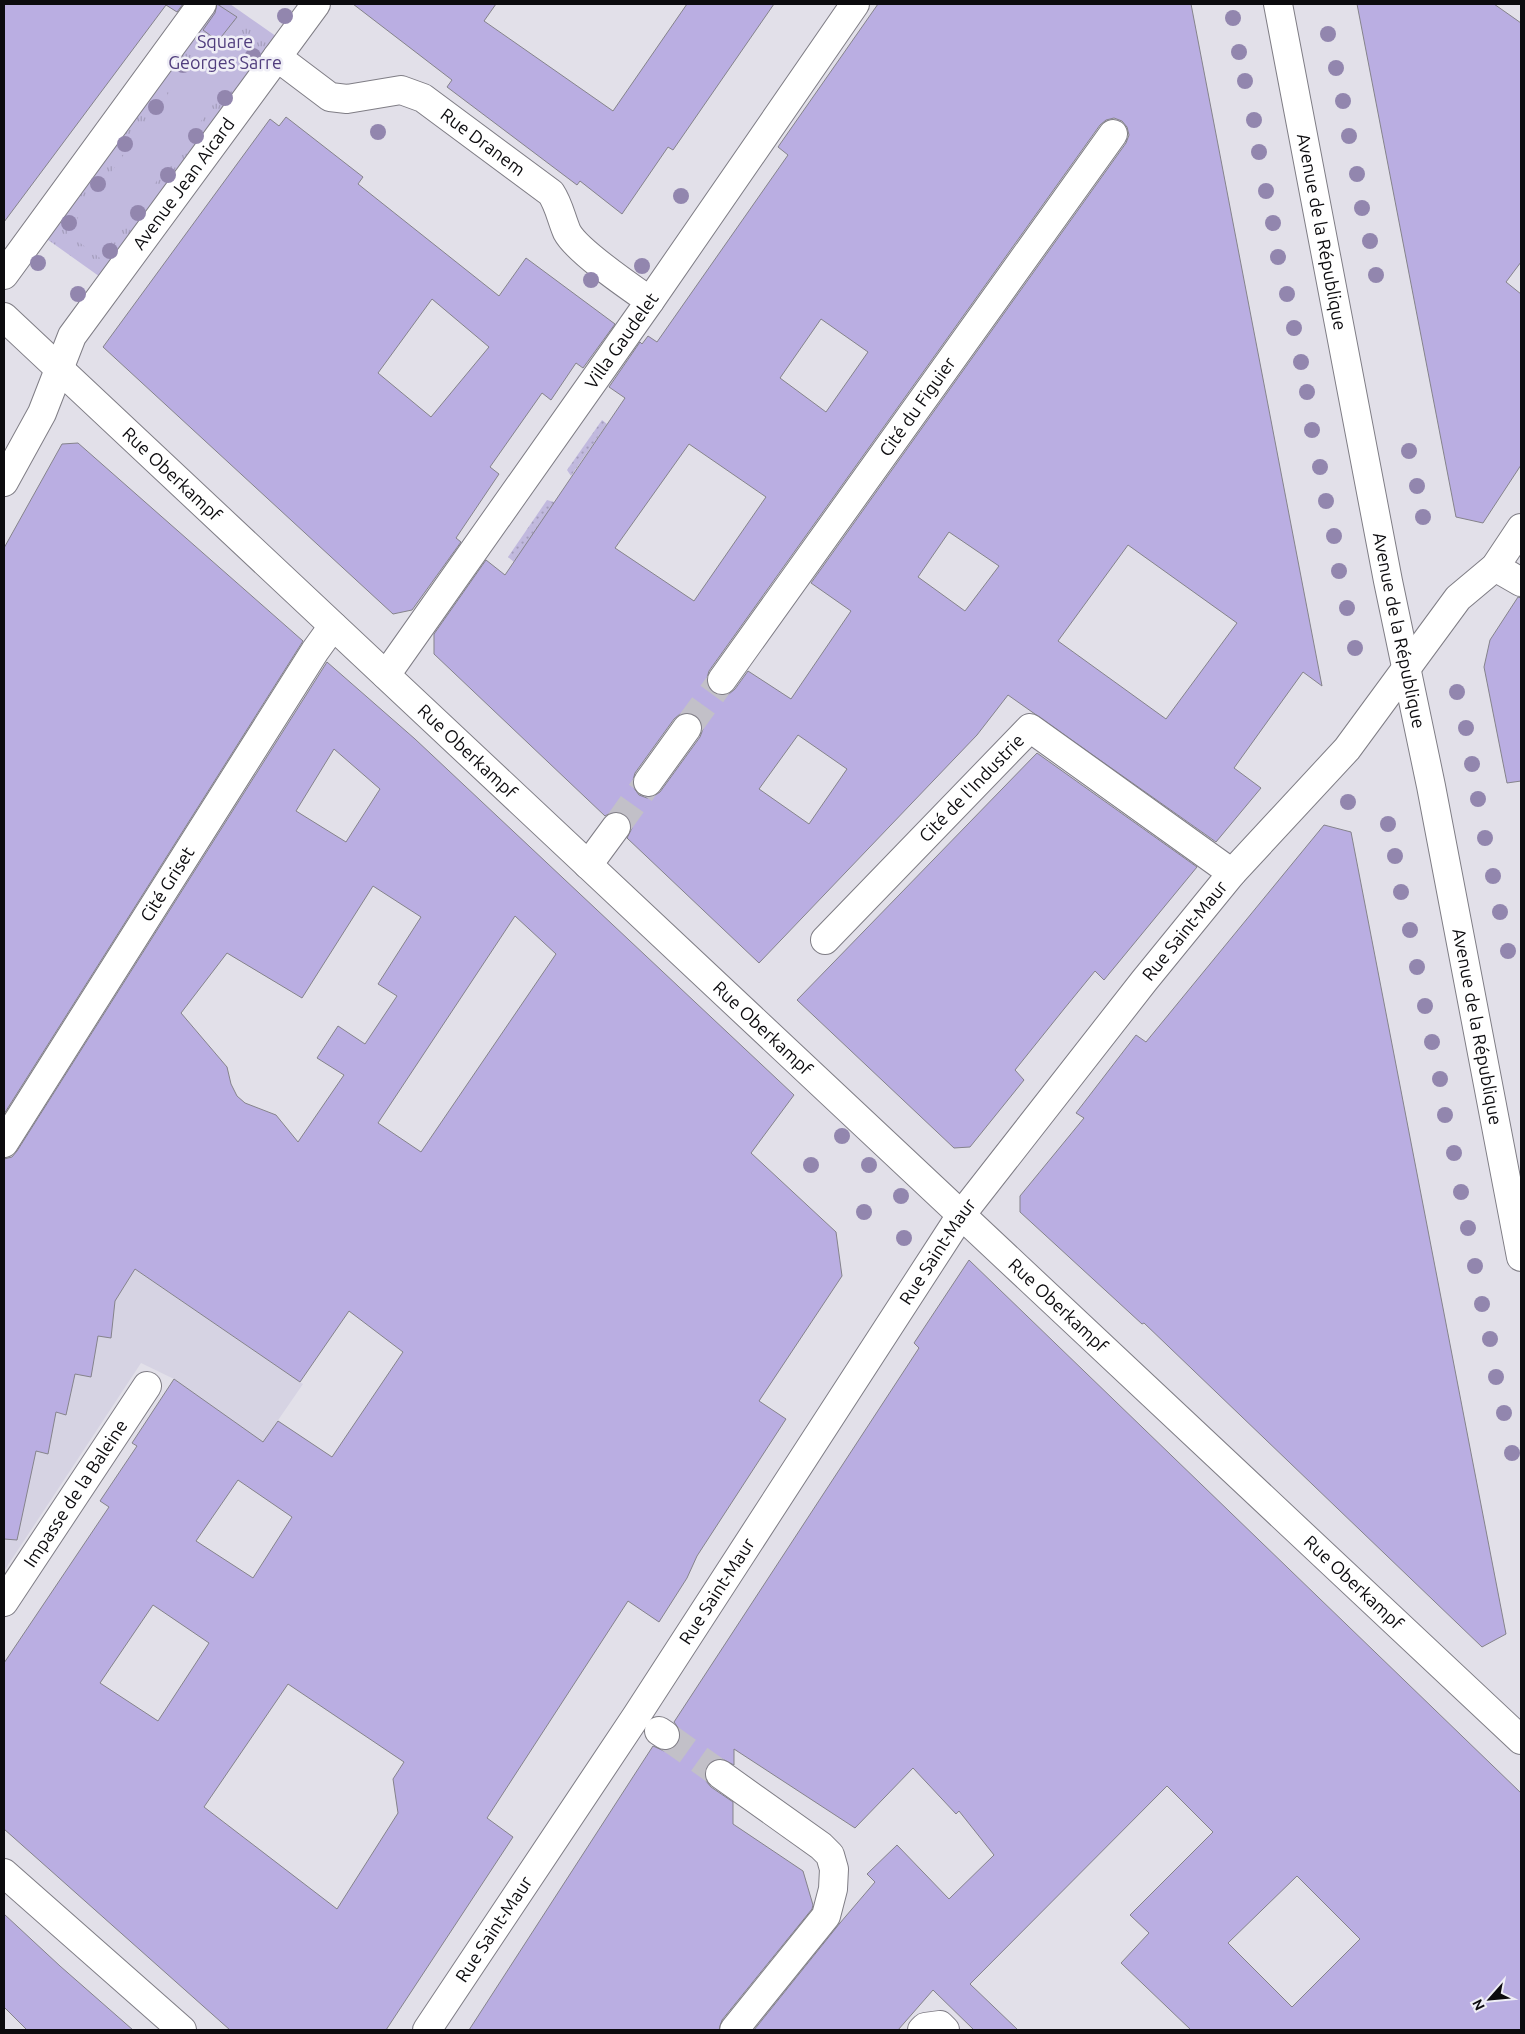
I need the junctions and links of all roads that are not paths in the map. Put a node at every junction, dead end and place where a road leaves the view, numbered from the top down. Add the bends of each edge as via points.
1 (202, 4) edge
2 (316, 4) edge
3 (855, 4) edge
4 (1278, 4) edge
5 (277, 57) junction
6 (1113, 134) dead end
7 (4, 275) edge
8 (650, 301) junction
9 (4, 317) edge
10 (58, 368) junction
11 (4, 482) edge
12 (1521, 528) edge
13 (1495, 567) junction
14 (1521, 582) edge
15 (333, 626) junction
16 (1406, 670) junction
17 (386, 675) junction
18 (722, 680) tunnel mouth
19 (687, 728) tunnel mouth
20 (648, 782) tunnel mouth
21 (616, 827) tunnel mouth
22 (588, 865) junction
23 (1232, 873) junction
24 (825, 940) dead end
25 (4, 1143) edge
26 (961, 1215) junction
27 (1521, 1257) edge
28 (148, 1386) dead end
29 (4, 1602) edge
30 (1521, 1740) edge
31 (720, 1774) tunnel mouth
32 (4, 1873) edge
33 (182, 2030) edge
34 (427, 2030) edge
35 (734, 2030) edge
36 (922, 2030) edge
37 (945, 2030) edge

1 - 7 street
2 - 5 street, Avenue Jean Aicard
3 - 8 street, Villa Gaudelet
4 - 16 street, Avenue de la République
5 - 8 street, Rue Dranem via 330,97 347,99 401,90 423,98 550,193 557,202 567,233 579,246
5 - 10 street, Avenue Jean Aicard via 72,336
6 - 18 street, Cité du Figuier
8 - 17 street, Villa Gaudelet
9 - 10 street, Rue Oberkampf
10 - 11 street, Avenue Jean Aicard via 42,413
10 - 15 street, Rue Oberkampf
12 - 13 street, Rue Saint-Maur
13 - 14 street
13 - 16 street, Rue Saint-Maur via 1458,598
15 - 17 street, Rue Oberkampf
15 - 25 street, Cité Griset
16 - 23 street, Rue Saint-Maur via 1347,749
16 - 27 street, Avenue de la République
17 - 22 street, Rue Oberkampf
19 - 20 street
21 - 22 street
22 - 26 street, Rue Oberkampf
23 - 24 street, Cité de l'Industrie via 1030,728
23 - 26 street, Rue Saint-Maur
26 - 30 street, Rue Oberkampf
26 - 34 street, Rue Saint-Maur via 637,1715
28 - 29 street, Impasse de la Baleine
31 - 35 street via 821,1846 830,1855 834,1869 834,1889 826,1916
32 - 33 street
36 - 37 street via 940,2025

